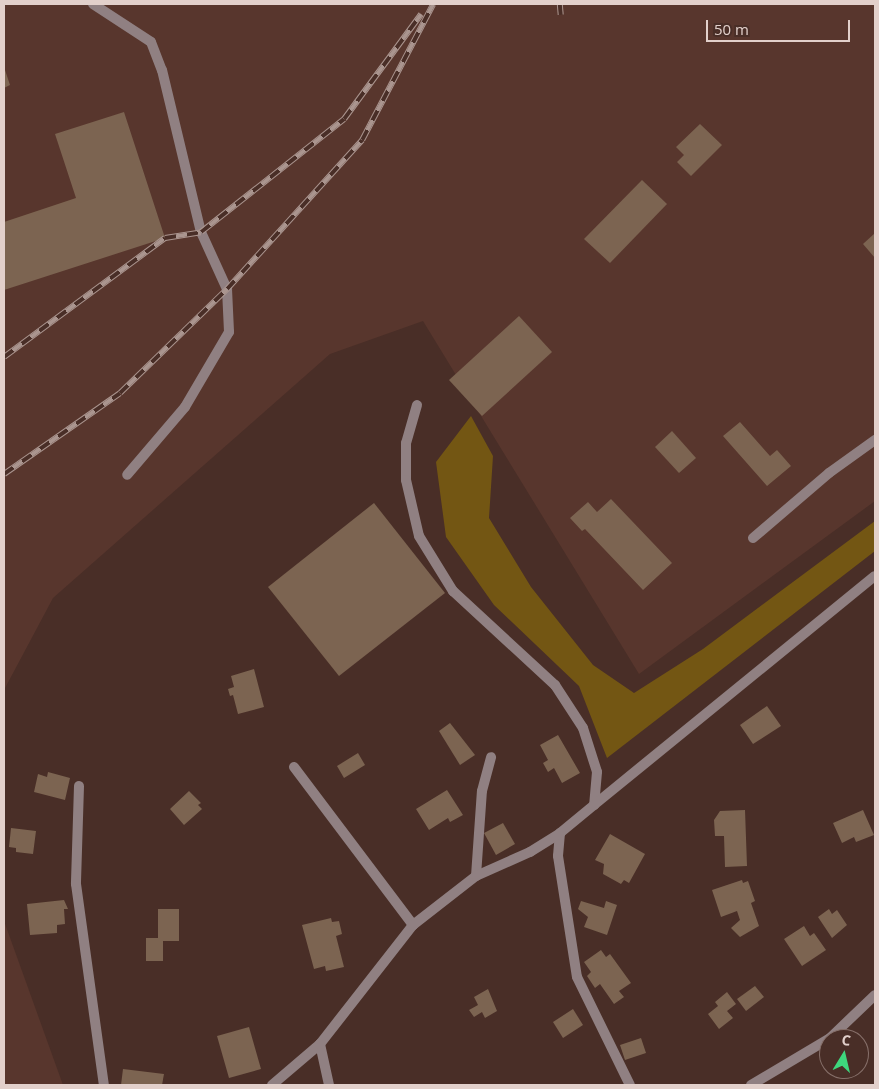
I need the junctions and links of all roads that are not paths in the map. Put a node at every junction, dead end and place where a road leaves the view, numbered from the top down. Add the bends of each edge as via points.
1 (94, 4) edge
2 (416, 405) dead end
3 (875, 440) edge
4 (127, 475) dead end
5 (752, 538) dead end
6 (875, 576) edge
7 (491, 757) dead end
8 (294, 767) dead end
9 (79, 786) dead end
10 (594, 805) junction
11 (560, 833) junction
12 (476, 876) junction
13 (413, 925) junction
14 (875, 994) edge
15 (320, 1044) junction
16 (104, 1085) edge
17 (272, 1085) edge
18 (328, 1085) edge
19 (630, 1085) edge
20 (750, 1085) edge

1 - 4 street via 151,42 162,70 201,232 227,289 229,332 185,408
2 - 10 street via 406,443 406,480 419,536 453,591 555,685 583,728 597,772
3 - 5 street via 829,473
6 - 10 street
7 - 12 street via 482,791
8 - 13 street
9 - 16 street via 76,884
10 - 11 street
11 - 12 street via 530,852
11 - 19 street via 558,856 577,977
12 - 13 street
13 - 15 street
14 - 20 street via 830,1038
15 - 17 street
15 - 18 street

